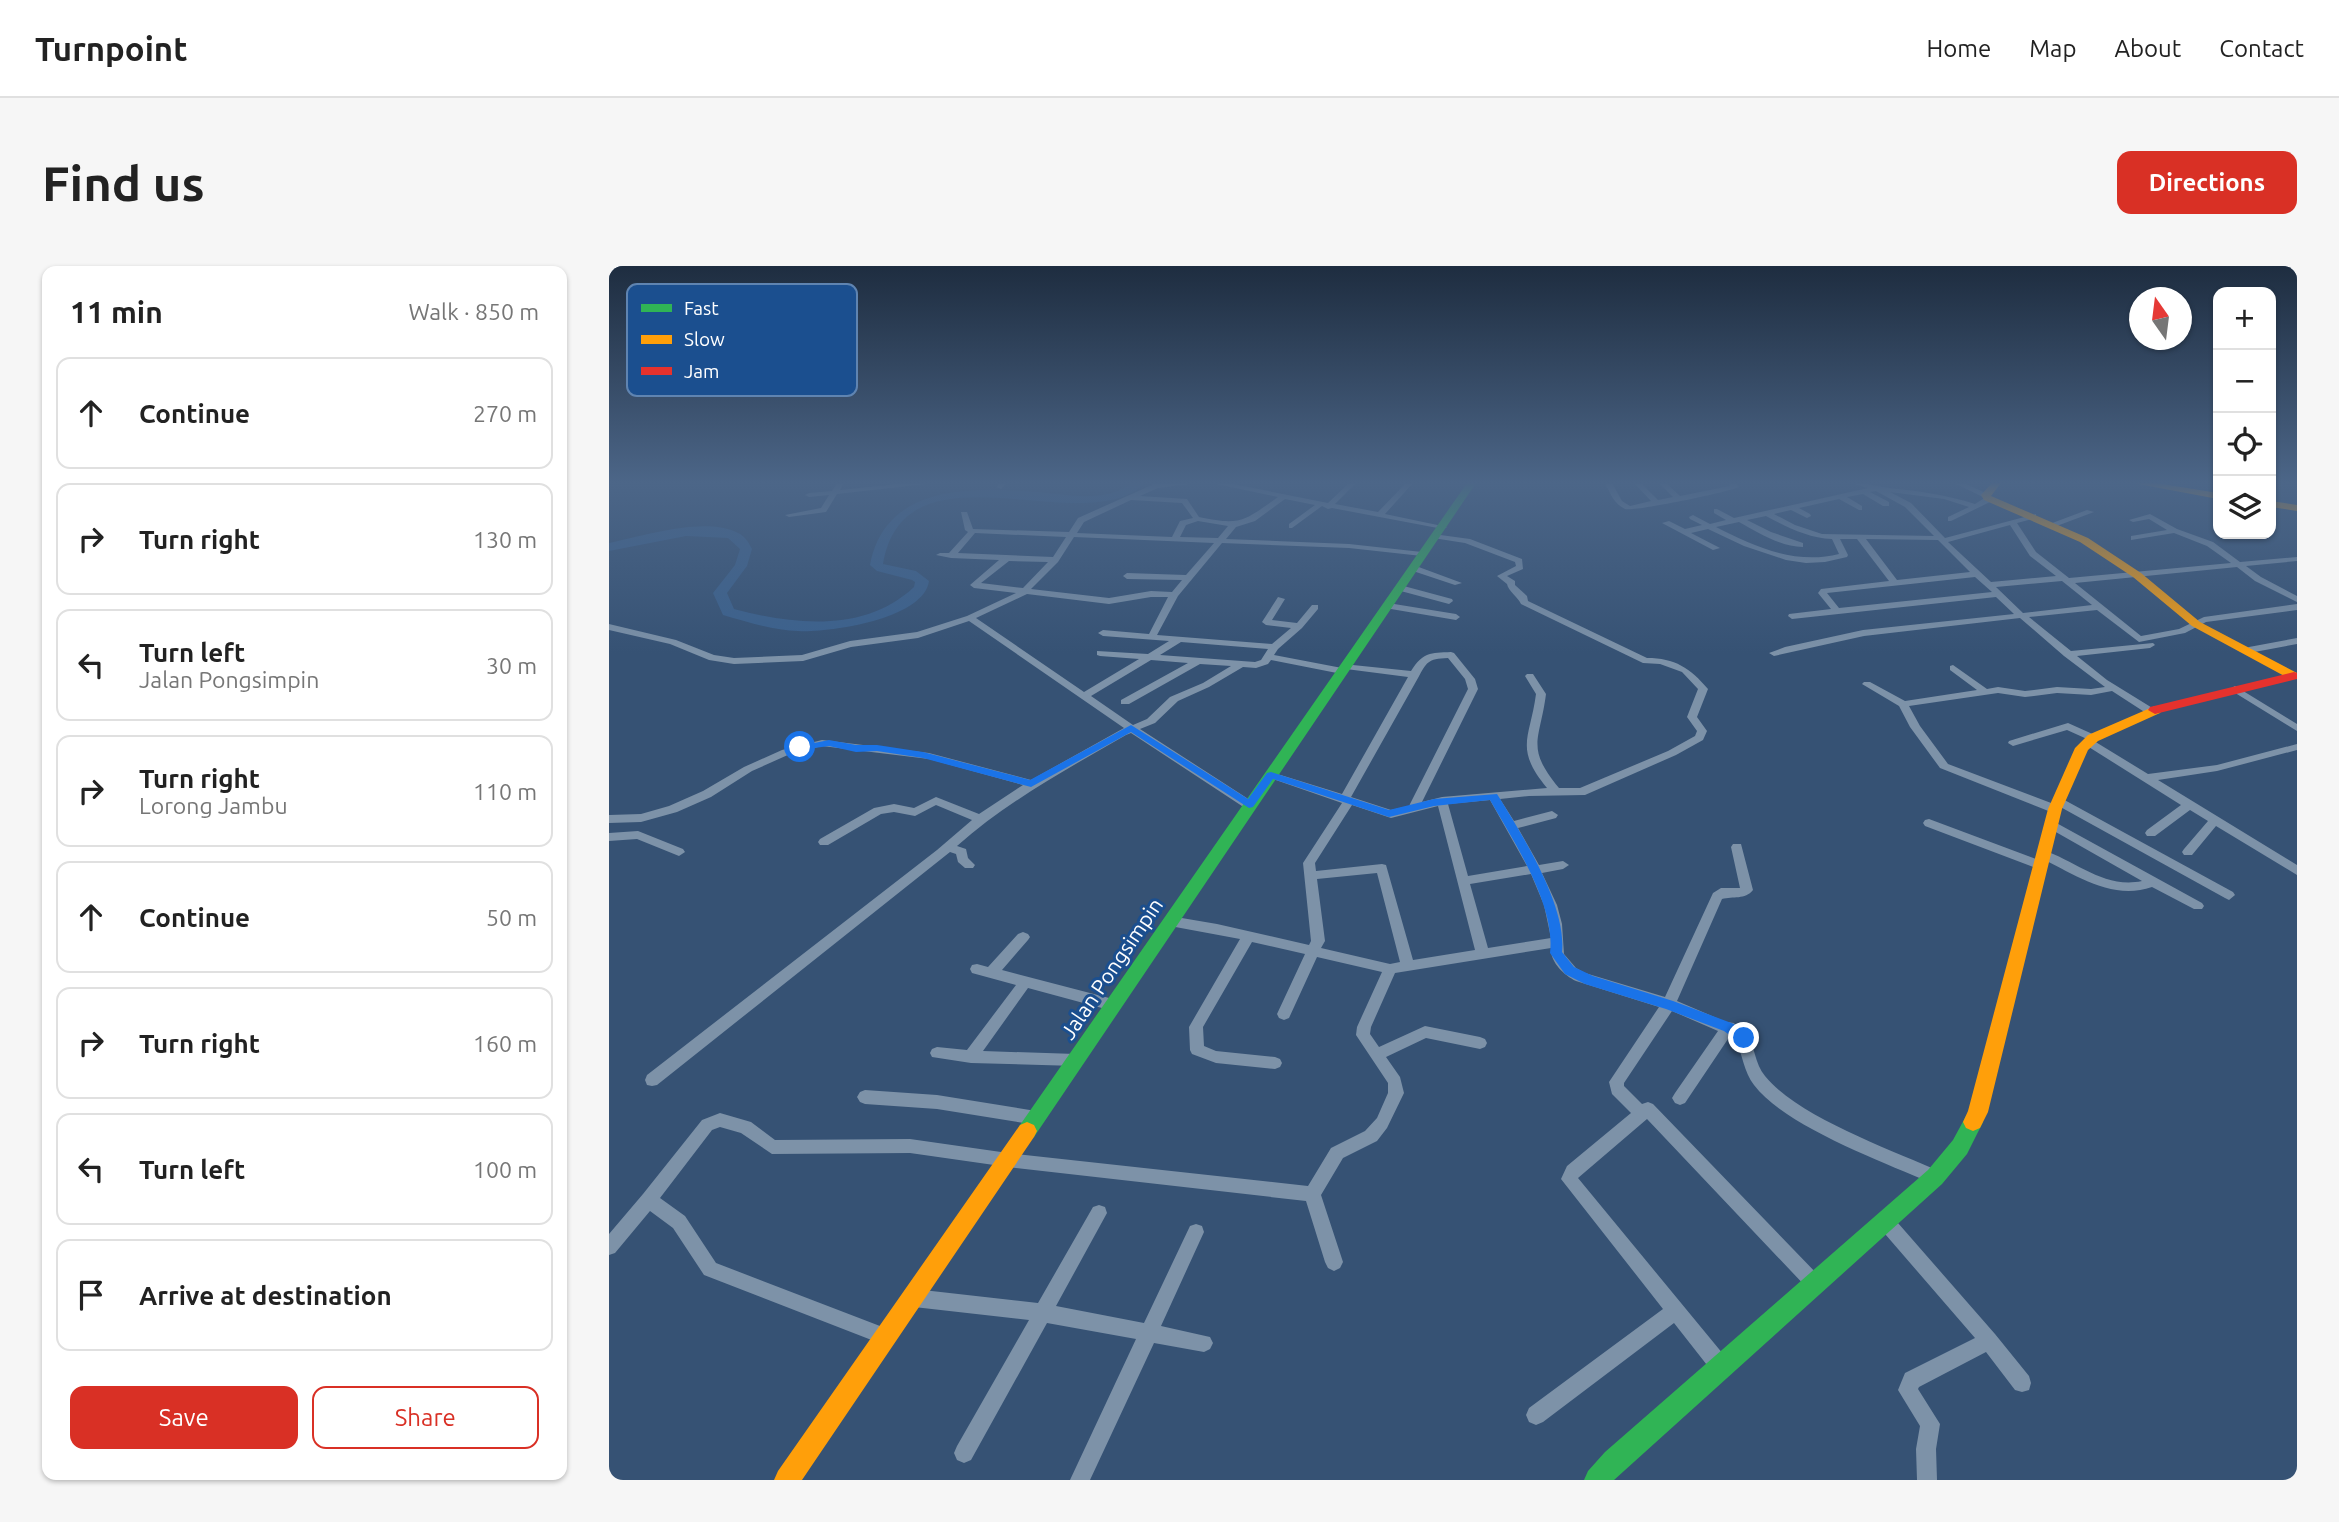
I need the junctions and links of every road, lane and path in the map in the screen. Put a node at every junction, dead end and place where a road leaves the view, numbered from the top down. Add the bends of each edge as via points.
1 (1940, 539) edge
2 (965, 540) edge
3 (1068, 540) edge
4 (1211, 540) edge
5 (1219, 540) junction
6 (1416, 540) edge
7 (1433, 540) edge
8 (1699, 540) edge
9 (1741, 540) edge
10 (1784, 540) edge
11 (1837, 540) edge
12 (1862, 540) edge
13 (2024, 540) edge
14 (2083, 540) edge
15 (2202, 540) edge
16 (1379, 543) dead end
17 (1800, 545) dead end
18 (1428, 547) junction
19 (1716, 548) dead end
20 (940, 555) dead end
21 (951, 556) junction
22 (1007, 558) junction
23 (2297, 559) edge
24 (1055, 560) junction
25 (2238, 565) junction
26 (1976, 574) junction
27 (2137, 575) junction
28 (1127, 576) dead end
29 (1187, 578) junction
30 (2065, 580) junction
31 (1894, 582) junction
32 (1458, 583) dead end
33 (1988, 585) junction
34 (1400, 588) junction
35 (1024, 592) junction
36 (1997, 594) junction
37 (1174, 595) junction
38 (1281, 599) dead end
39 (2297, 599) edge
40 (1449, 601) dead end
41 (1388, 606) junction
42 (1315, 607) dead end
43 (2097, 607) junction
44 (2297, 607) edge
45 (1837, 611) junction
46 (2021, 615) junction
47 (1792, 616) dead end
48 (1456, 617) dead end
49 (969, 618) junction
50 (2196, 624) junction
51 (1299, 626) junction
52 (609, 627) edge
53 (1103, 632) dead end
54 (1152, 636) junction
55 (1181, 638) junction
56 (2145, 639) junction
57 (2297, 641) edge
58 (1274, 646) junction
59 (2249, 650) junction
60 (1100, 653) dead end
61 (1774, 653) dead end
62 (2067, 654) junction
63 (1152, 656) junction
64 (1268, 657) junction
65 (1199, 661) junction
66 (1238, 666) junction
67 (1344, 668) junction
68 (1953, 668) dead end
69 (1416, 675) junction
70 (1530, 676) dead end
71 (2295, 676) edge
72 (1867, 684) dead end
73 (2113, 688) junction
74 (1149, 689) junction
75 (2235, 689) junction
76 (1984, 691) junction
77 (1084, 696) junction
78 (1173, 700) junction
79 (1125, 702) dead end
80 (1903, 704) junction
81 (2150, 711) junction
82 (1131, 728) junction
83 (2297, 729) edge
84 (2090, 740) junction
85 (2013, 743) dead end
86 (2297, 747) edge
87 (1271, 775) junction
88 (2148, 778) junction
89 (1031, 784) junction
90 (1556, 792) junction
91 (1493, 796) junction
92 (1347, 800) junction
93 (1442, 801) junction
94 (2190, 804) junction
95 (1249, 805) junction
96 (1415, 807) junction
97 (2055, 811) junction
98 (1552, 815) dead end
99 (609, 819) edge
100 (630, 819) junction
101 (980, 819) junction
102 (2215, 820) junction
103 (1929, 823) dead end
104 (1510, 825) junction
105 (2151, 833) dead end
106 (614, 836) edge
107 (824, 842) dead end
108 (948, 847) junction
109 (1737, 847) dead end
110 (679, 852) dead end
111 (2188, 852) dead end
112 (2042, 860) junction
113 (969, 865) dead end
114 (1563, 865) dead end
115 (1535, 869) junction
116 (2297, 871) edge
117 (1309, 876) junction
118 (1463, 881) junction
119 (2153, 882) junction
120 (2229, 895) dead end
121 (2198, 906) dead end
122 (1170, 922) junction
123 (1249, 936) junction
124 (1023, 937) dead end
125 (1558, 942) junction
126 (1314, 951) junction
127 (1483, 954) junction
128 (1408, 966) junction
129 (1389, 969) junction
130 (1025, 982) junction
131 (1669, 1004) junction
132 (1113, 1005) junction
133 (1284, 1014) dead end
134 (1729, 1027) junction
135 (1480, 1043) dead end
136 (937, 1053) dead end
137 (1376, 1055) junction
138 (971, 1057) junction
139 (1076, 1060) junction
140 (1275, 1063) dead end
141 (652, 1080) dead end
142 (865, 1097) dead end
143 (1680, 1098) dead end
144 (1641, 1113) junction
145 (1036, 1118) junction
146 (1008, 1160) junction
147 (1935, 1177) junction
148 (1312, 1194) junction
149 (649, 1200) junction
150 (1099, 1213) dead end
151 (1885, 1220) junction
152 (1196, 1233) dead end
153 (609, 1247) edge
154 (1334, 1262) dead end
155 (1815, 1284) junction
156 (914, 1298) junction
157 (1676, 1311) junction
158 (1043, 1313) junction
159 (1148, 1332) junction
160 (887, 1337) junction
161 (1989, 1340) junction
162 (1204, 1343) dead end
163 (1721, 1367) junction
164 (2022, 1383) dead end
165 (1536, 1415) dead end
166 (964, 1453) dead end
167 (787, 1480) edge
168 (1080, 1480) edge
169 (1597, 1480) edge
170 (1927, 1480) edge

1 - 26 street
2 - 21 street
3 - 24 street
4 - 5 street
5 - 18 street
5 - 29 street
6 - 18 street
7 - 18 street, Jalan Pongsimpin
8 - 19 street
9 - 11 street via 1801,561 1844,555
10 - 17 street
12 - 31 street
13 - 30 street via 2033,554
14 - 27 street
15 - 25 street
16 - 18 street
18 - 32 street
18 - 34 street, Jalan Pongsimpin
18 - 90 street via 1467,541 1519,561 1520,567 1501,576 1512,583 1524,602 1646,661 1661,661 1687,671 1702,685 1703,694 1692,717 1702,731 1696,741 1581,792
20 - 21 street
21 - 22 street
22 - 24 street
22 - 35 street via 974,585
23 - 25 street
24 - 35 street
25 - 27 street
25 - 39 street
26 - 31 street
26 - 33 street
27 - 30 street
27 - 50 street
28 - 29 street
29 - 37 street
30 - 33 street
30 - 43 street
31 - 45 street via 1824,591
33 - 36 street
34 - 40 street
34 - 41 street, Jalan Pongsimpin
35 - 37 street via 1109,601
35 - 49 street
36 - 45 street
36 - 46 street
37 - 54 street
38 - 51 street via 1266,621
41 - 48 street
41 - 67 street, Jalan Pongsimpin
42 - 51 street
43 - 46 street
43 - 56 street
44 - 50 street
45 - 47 street
46 - 61 street via 1863,633
46 - 62 street
49 - 52 street via 913,636 777,660 716,659 673,642
49 - 77 street
50 - 56 street
50 - 59 street
51 - 58 street
53 - 54 street
54 - 55 street
55 - 58 street
55 - 63 street
56 - 62 street via 2152,645
57 - 59 street
58 - 64 street
59 - 71 street
60 - 63 street
62 - 73 street
63 - 65 street
63 - 77 street
64 - 66 street via 1259,665
64 - 67 street
65 - 66 street
65 - 74 street
66 - 78 street
67 - 69 street
67 - 87 street, Jalan Pongsimpin
68 - 76 street
69 - 92 street
69 - 96 street via 1426,658 1449,655 1473,686
70 - 90 street via 1541,694 1531,755 1535,768
71 - 75 street
72 - 80 street
73 - 76 street via 2025,694
73 - 81 street
74 - 78 street
74 - 79 street
75 - 81 street
75 - 83 street
76 - 80 street
77 - 82 street
78 - 82 street via 1157,718
80 - 97 street via 1944,766
81 - 84 street
82 - 89 street
82 - 95 street
84 - 85 street via 2068,726
84 - 88 street
84 - 97 street via 2082,748
86 - 88 street via 2217,768
87 - 92 street
87 - 95 street, Jalan Pongsimpin
88 - 94 street
89 - 100 street via 929,756 823,743 748,769 673,809
89 - 101 street
90 - 91 street
91 - 93 street
91 - 104 street
92 - 96 street via 1389,814
92 - 117 street via 1312,856
93 - 96 street
93 - 118 street
94 - 102 street
94 - 105 street
95 - 122 street, Jalan Pongsimpin
97 - 112 street
97 - 119 street
97 - 120 street
98 - 104 street
99 - 100 street
100 - 106 street
101 - 107 street via 936,801 915,812 878,811
101 - 108 street
102 - 111 street
102 - 116 street
103 - 112 street
104 - 115 street
106 - 110 street via 638,835
108 - 113 street via 962,852
108 - 141 street
109 - 131 street via 1747,890 1717,896
112 - 119 street via 2118,887 2137,889
112 - 147 street via 1978,1112 1961,1147
114 - 115 street
115 - 118 street
115 - 125 street
117 - 126 street via 1318,938
117 - 128 street via 1383,869
118 - 127 street
119 - 121 street
122 - 123 street
122 - 132 street, Jalan Pongsimpin
123 - 126 street
123 - 140 street via 1196,1027 1197,1049 1216,1057
124 - 130 street via 984,971
125 - 127 street
125 - 131 street via 1557,955 1576,975
126 - 129 street
126 - 133 street
127 - 128 street
128 - 129 street
129 - 137 street via 1363,1031
130 - 132 street
130 - 138 street
131 - 134 street
131 - 144 street via 1616,1082 1617,1089
132 - 139 street, Jalan Pongsimpin
134 - 143 street
134 - 147 street via 1742,1035 1754,1072 1781,1101
135 - 137 street via 1425,1032
136 - 138 street
137 - 148 street via 1397,1086 1392,1105 1371,1136 1335,1155
138 - 139 street
139 - 145 street, Jalan Pongsimpin
142 - 145 street via 937,1102
144 - 155 street via 1649,1110
144 - 157 street via 1568,1178
145 - 146 street, Jalan Pongsimpin
146 - 148 street
146 - 149 street via 910,1146 772,1147 745,1127 720,1119 704,1129
146 - 156 street, Jalan Pongsimpin
147 - 151 street
148 - 154 street
149 - 153 street
149 - 160 street via 679,1222 710,1269
150 - 158 street
151 - 155 street
151 - 161 street
152 - 159 street
155 - 163 street
156 - 158 street
156 - 160 street, Jalan Pongsimpin
157 - 163 street
157 - 165 street
158 - 159 street
158 - 166 street
159 - 162 street
159 - 168 street
160 - 167 street, Jalan Pongsimpin
161 - 164 street
161 - 170 street via 1907,1386 1930,1424
163 - 169 street

